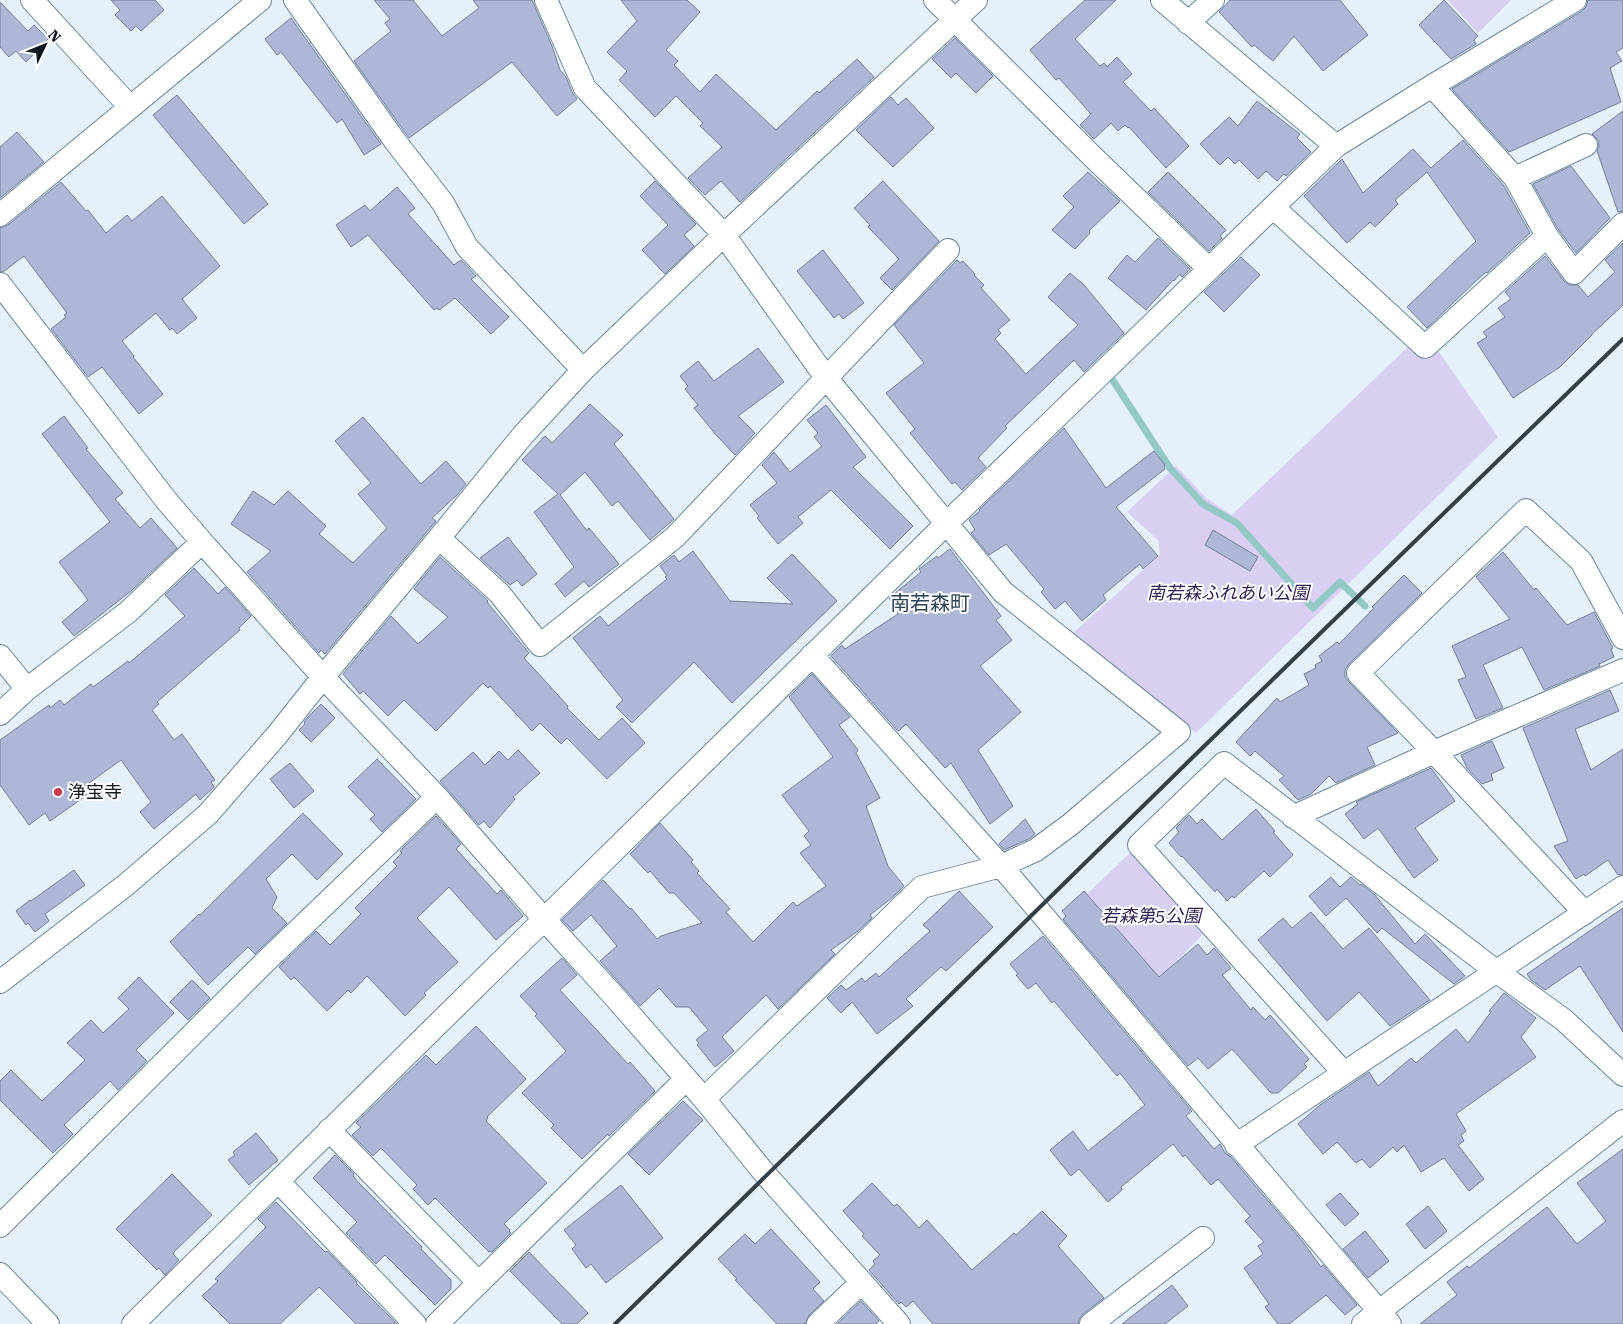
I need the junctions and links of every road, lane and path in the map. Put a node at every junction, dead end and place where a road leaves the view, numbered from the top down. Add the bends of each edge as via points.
1 (32, 0) edge
2 (260, 0) edge
3 (295, 0) edge
4 (546, 0) edge
5 (935, 0) edge
6 (976, 0) edge
7 (1162, 0) edge
8 (1213, 0) edge
9 (1575, 0) edge
10 (955, 19) junction
11 (1188, 23) junction
12 (1432, 86) junction
13 (130, 107) junction
14 (1586, 145) dead end
15 (1336, 146) junction
16 (1514, 178) junction
17 (1273, 207) junction
18 (0, 215) edge
19 (1623, 224) edge
20 (724, 235) junction
21 (1547, 236) junction
22 (948, 250) dead end
23 (1209, 269) junction
24 (0, 284) edge
25 (583, 370) junction
26 (828, 379) junction
27 (946, 524) junction
28 (440, 538) junction
29 (202, 542) junction
30 (1623, 638) edge
31 (812, 655) junction
32 (0, 656) edge
33 (1622, 673) edge
34 (322, 677) junction
35 (27, 689) junction
36 (0, 714) edge
37 (1434, 752) junction
38 (437, 797) junction
39 (1293, 818) junction
40 (1001, 866) junction
41 (1623, 888) edge
42 (1585, 913) junction
43 (543, 918) junction
44 (1496, 971) junction
45 (0, 982) edge
46 (1344, 1073) junction
47 (1623, 1075) edge
48 (686, 1079) junction
49 (704, 1099) junction
50 (1623, 1121) edge
51 (329, 1130) junction
52 (1236, 1145) junction
53 (278, 1181) junction
54 (0, 1226) edge
55 (1203, 1238) dead end
56 (0, 1274) edge
57 (862, 1282) junction
58 (479, 1283) junction
59 (1117, 1316) edge
60 (1377, 1320) edge
61 (48, 1324) edge
62 (133, 1324) edge
63 (416, 1324) edge
64 (437, 1324) edge
65 (818, 1324) edge
66 (899, 1324) edge
67 (1091, 1324) edge

1 - 13 street
2 - 13 street
3 - 25 street via 443,203 467,247
4 - 20 street via 585,88
5 - 10 street
6 - 10 street
7 - 11 street
8 - 11 street
9 - 12 street
10 - 20 street
10 - 23 street
11 - 15 street
12 - 15 street
12 - 16 street
13 - 18 street
14 - 16 street
15 - 17 street
16 - 21 street
17 - 21 street via 1425,347
17 - 23 street
19 - 21 street via 1574,273
20 - 25 street
20 - 26 street
22 - 26 street
23 - 27 street
24 - 29 street
25 - 28 street via 522,435
26 - 27 street
26 - 28 street via 675,537 540,645 500,594
27 - 31 street
27 - 40 street via 1003,592 1179,732 1064,829 1036,850
28 - 34 street
29 - 34 street
29 - 35 street via 128,612
30 - 37 street via 1581,561 1526,510 1358,673
31 - 40 street
31 - 43 street
32 - 35 street
33 - 37 street
34 - 38 street
34 - 45 street via 277,735 208,814 127,884
35 - 36 street
37 - 39 street
37 - 42 street
38 - 43 street
38 - 54 street via 264,963
39 - 44 street
39 - 46 street via 1224,764 1139,845
40 - 49 street via 922,888
40 - 52 street
41 - 42 street
42 - 44 street
43 - 48 street
43 - 51 street
44 - 46 street
44 - 47 street via 1564,1020
46 - 52 street
48 - 49 street
48 - 58 street
49 - 57 street via 766,1175
50 - 60 street
51 - 53 street
51 - 58 street
52 - 60 street
53 - 62 street
53 - 63 street
55 - 59 street
56 - 61 street
57 - 65 street
57 - 66 street
58 - 64 street
59 - 67 street

